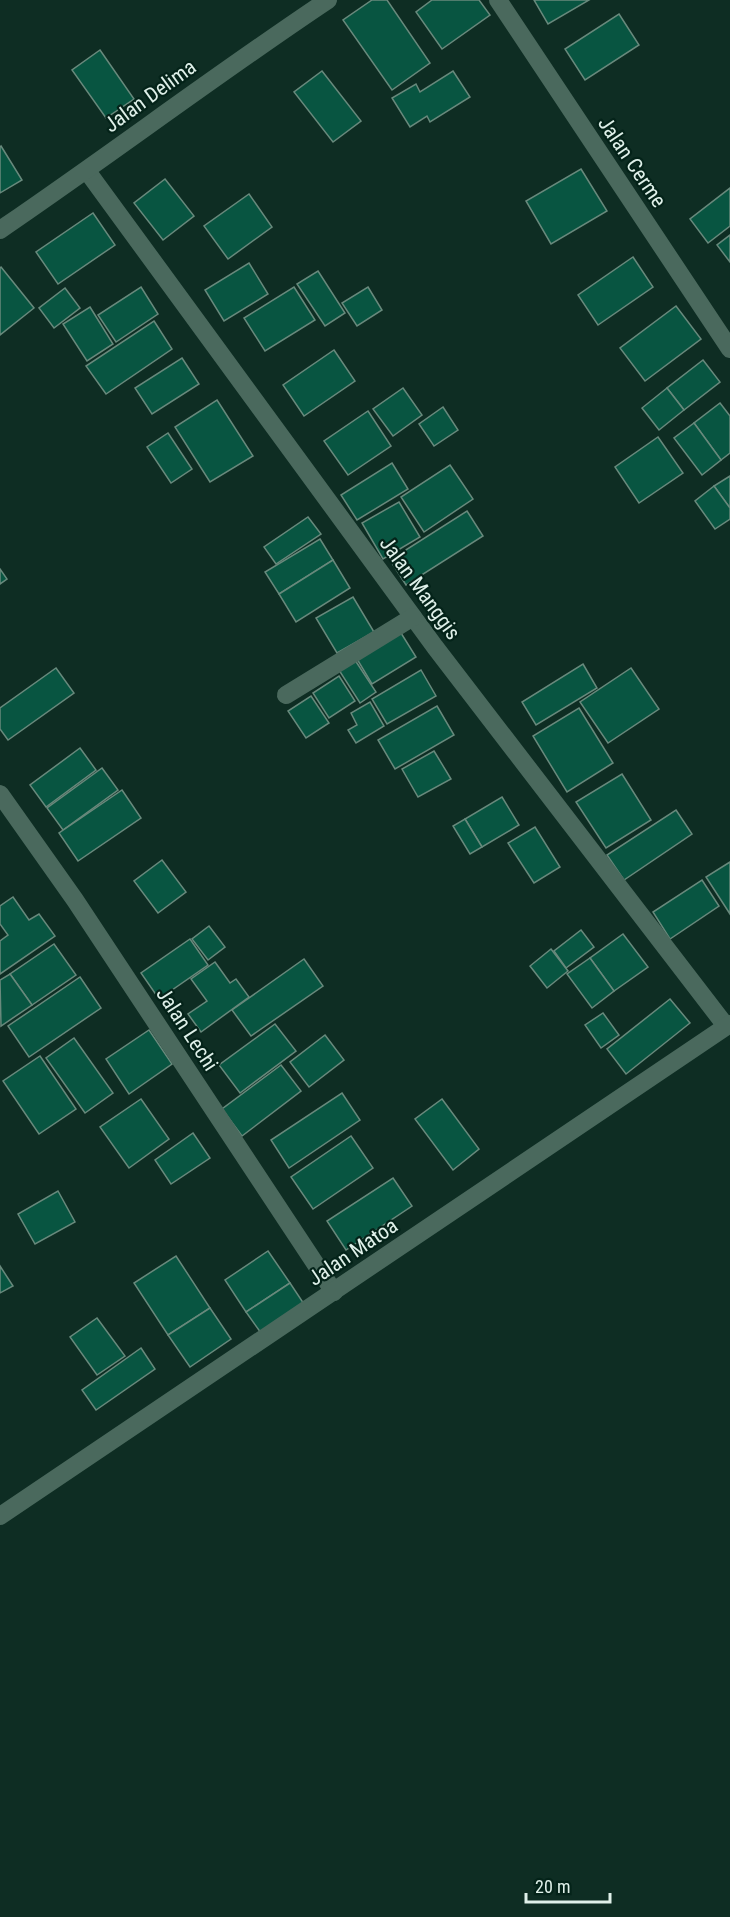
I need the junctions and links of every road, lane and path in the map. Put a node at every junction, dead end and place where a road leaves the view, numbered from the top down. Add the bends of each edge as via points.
1 (328, 0) edge
2 (498, 0) edge
3 (87, 171) junction
4 (0, 231) edge
5 (730, 349) edge
6 (413, 617) junction
7 (286, 694) dead end
8 (0, 794) edge
9 (728, 1025) edge
10 (334, 1292) junction
11 (0, 1516) edge

1 - 3 street, Jalan Delima via 242,57
2 - 5 street, Jalan Cerme
3 - 4 street, Jalan Delima
3 - 6 street, Jalan Manggis
6 - 7 street
6 - 9 street, Jalan Manggis
8 - 10 street, Jalan Lechi via 75,900
9 - 10 street, Jalan Matoa
10 - 11 street, Jalan Matoa

